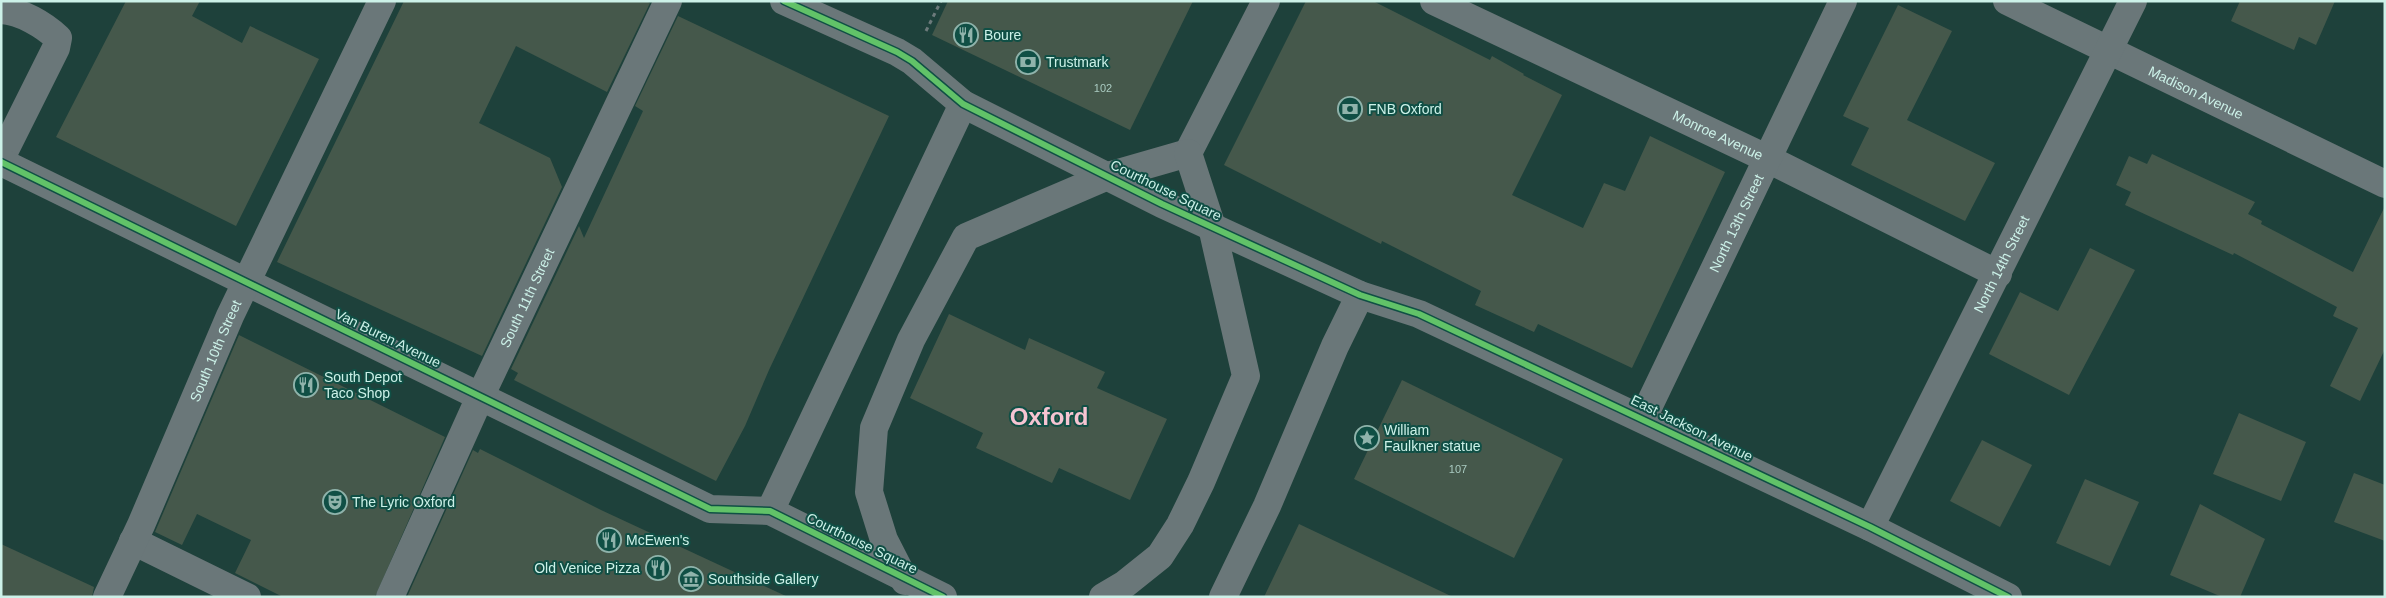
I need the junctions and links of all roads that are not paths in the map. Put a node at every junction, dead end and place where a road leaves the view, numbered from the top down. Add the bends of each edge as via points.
1 (382, 1) edge
2 (668, 1) edge
3 (784, 1) edge
4 (1266, 1) edge
5 (1434, 1) edge
6 (1843, 1) edge
7 (2007, 1) edge
8 (2133, 1) edge
9 (1, 10) edge
10 (2109, 50) junction
11 (963, 104) junction
12 (1188, 153) junction
13 (1, 158) edge
14 (1766, 158) junction
15 (1, 162) edge
16 (1108, 176) junction
17 (2385, 184) edge
18 (1212, 227) junction
19 (1998, 274) junction
20 (247, 283) junction
21 (1360, 294) junction
22 (480, 396) junction
23 (1643, 418) junction
24 (770, 511) junction
25 (1870, 526) junction
26 (133, 541) junction
27 (907, 586) edge
28 (107, 597) edge
29 (247, 597) edge
30 (390, 597) edge
31 (943, 597) edge
32 (1103, 597) edge
33 (1223, 597) edge
34 (2008, 597) edge

1 - 20 street, South 10th Street
2 - 22 street, South 11th Street
3 - 11 street via 897,52
4 - 12 street
5 - 14 street, Monroe Avenue
6 - 14 street, North 13th Street
7 - 10 street, Madison Avenue
8 - 10 street, North 14th Street
9 - 13 street via 10,11 47,29 58,38
10 - 17 street, Madison Avenue
10 - 19 street, North 14th Street
11 - 16 street, Courthouse Square
11 - 24 street
12 - 16 street
12 - 18 street
14 - 19 street, Monroe Avenue
14 - 23 street, North 13th Street
15 - 20 street, Van Buren Avenue
16 - 18 street, Courthouse Square
16 - 27 street, Courthouse Square via 966,237 910,340 874,428 869,492 884,540
18 - 21 street, Courthouse Square
18 - 32 street, Courthouse Square via 1246,376 1180,525 1160,556
19 - 25 street, North 14th Street
20 - 22 street, Van Buren Avenue
20 - 26 street, South 10th Street
21 - 23 street, East Jackson Avenue via 1420,314
21 - 33 street via 1267,506
22 - 24 street, Van Buren Avenue via 710,509
22 - 30 street, South 11th Street
23 - 25 street, East Jackson Avenue
24 - 27 street, Courthouse Square
25 - 34 street, East Jackson Avenue
26 - 28 street, South 10th Street
26 - 29 street
27 - 31 street, Courthouse Square

